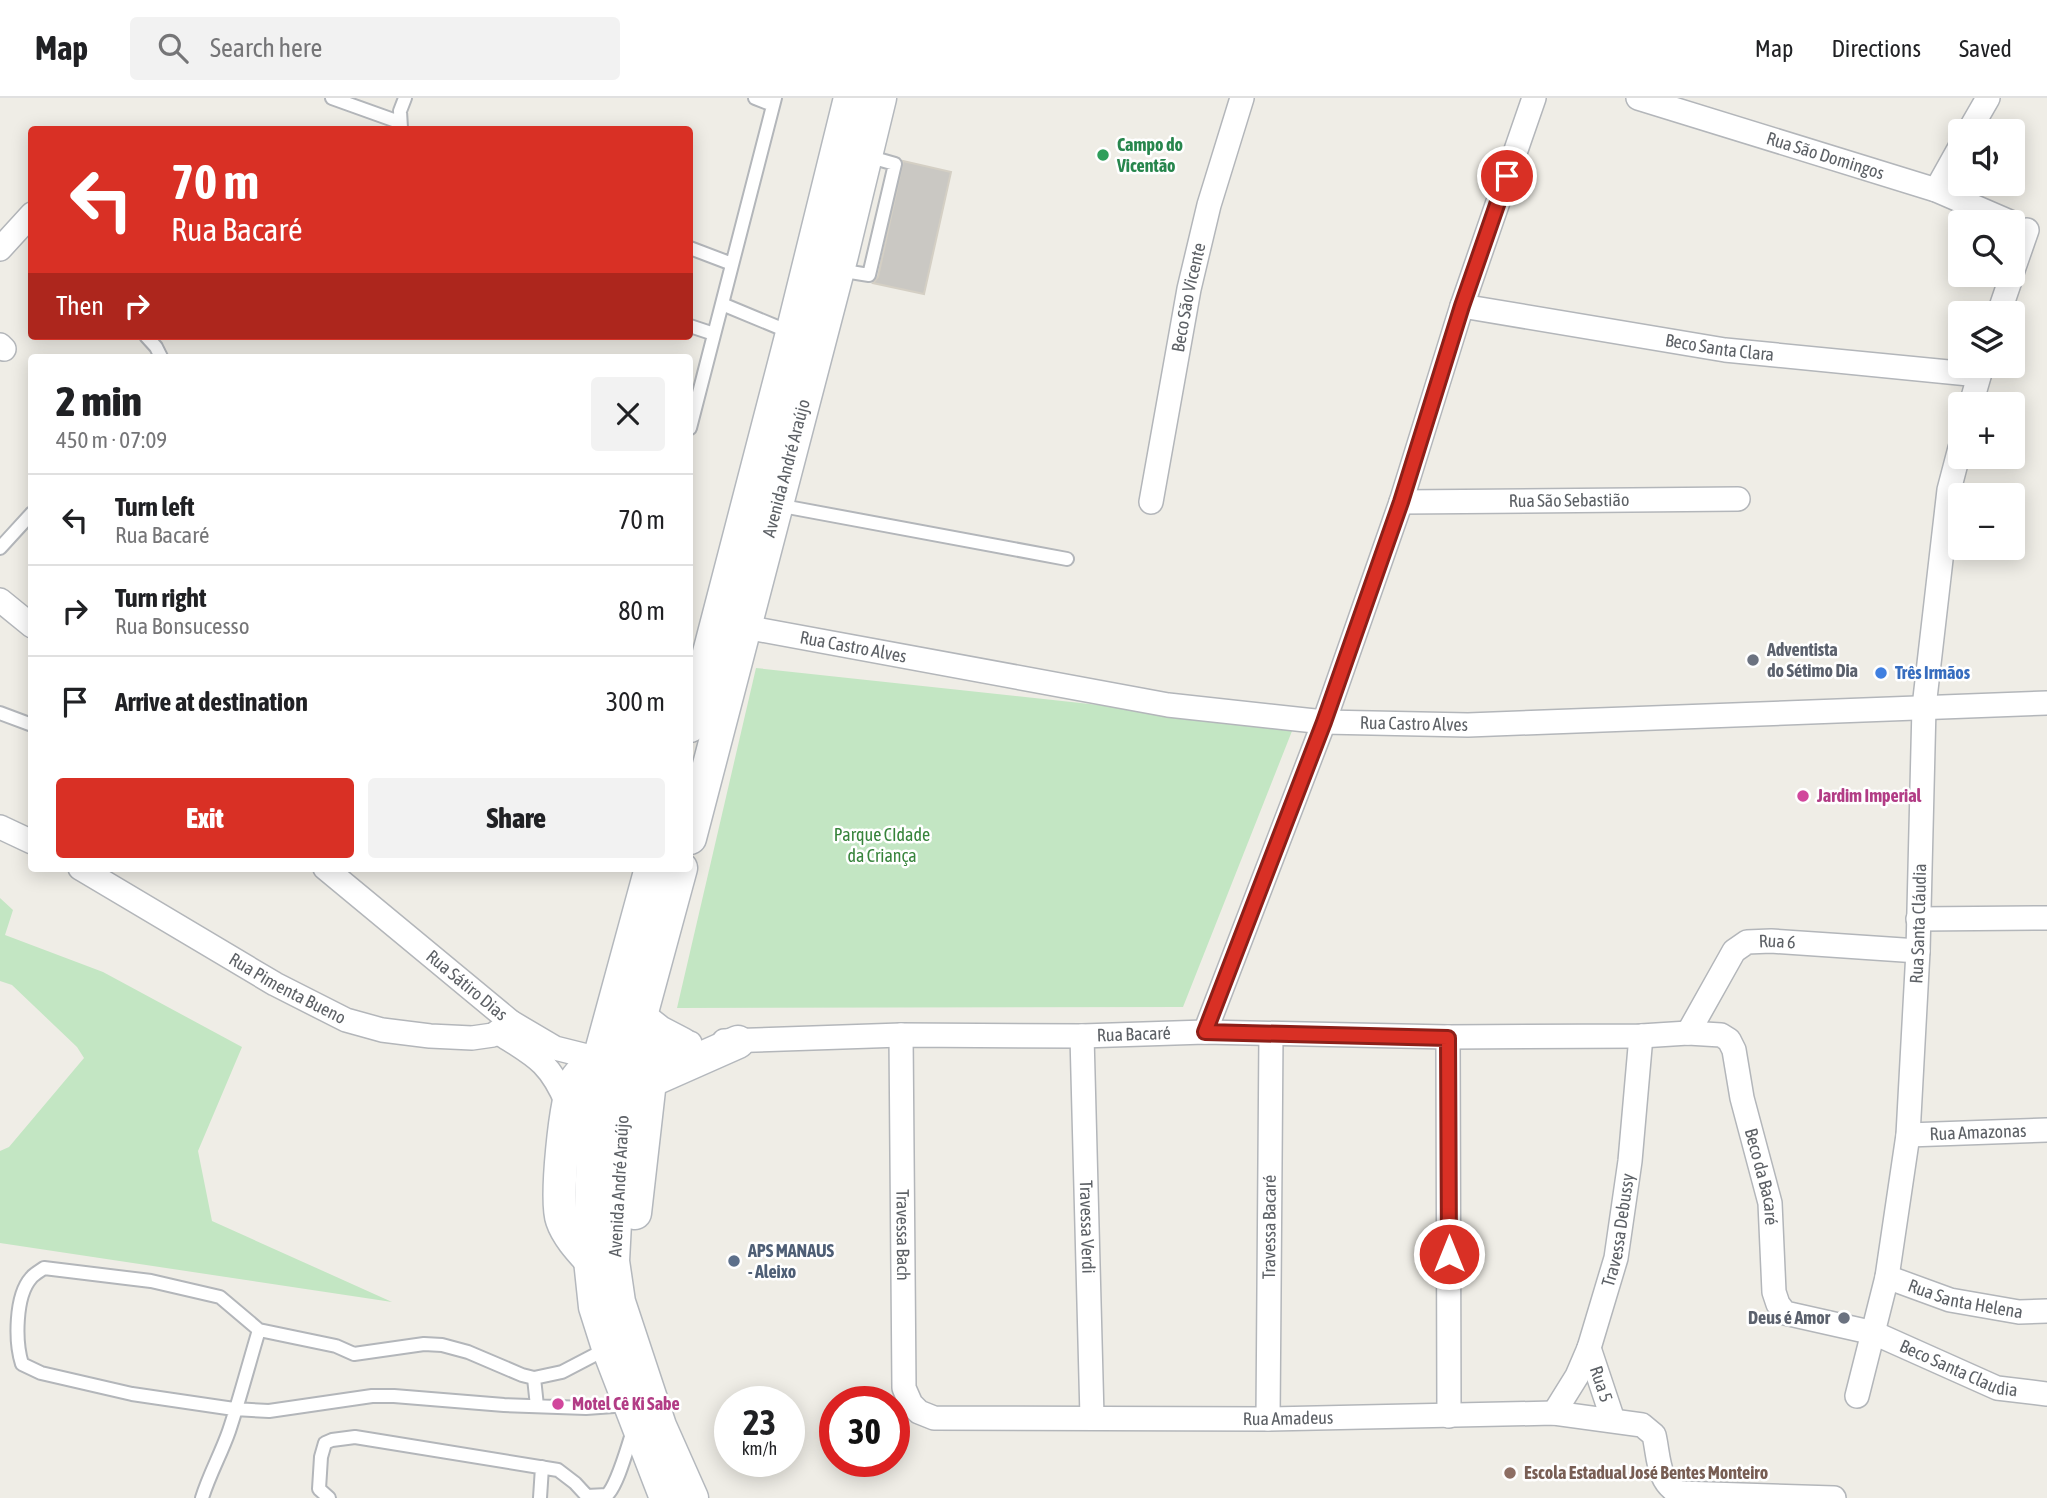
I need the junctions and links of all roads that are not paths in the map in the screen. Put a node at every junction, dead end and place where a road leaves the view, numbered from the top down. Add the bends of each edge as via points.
1 (332, 98) edge
2 (405, 98) edge
3 (755, 98) edge
4 (850, 98) edge
5 (880, 98) edge
6 (1242, 98) edge
7 (1534, 98) edge
8 (1638, 98) edge
9 (1988, 98) edge
10 (774, 101) edge
11 (1976, 119) edge
12 (401, 126) edge
13 (1948, 168) edge
14 (1936, 190) junction
15 (1981, 210) edge
16 (28, 218) edge
17 (0, 249) edge
18 (693, 249) edge
19 (732, 264) junction
20 (722, 304) junction
21 (1462, 306) junction
22 (693, 327) edge
23 (792, 333) junction
24 (714, 334) junction
25 (1948, 367) edge
26 (693, 416) edge
27 (1954, 469) edge
28 (1738, 499) dead end
29 (1151, 502) dead end
30 (1401, 502) junction
31 (777, 505) junction
32 (28, 517) edge
33 (0, 548) edge
34 (1067, 559) dead end
35 (0, 600) edge
36 (28, 623) edge
37 (745, 627) junction
38 (2047, 703) edge
39 (1924, 707) junction
40 (0, 713) edge
41 (693, 714) edge
42 (1324, 722) junction
43 (28, 724) edge
44 (693, 826) edge
45 (0, 827) edge
46 (28, 840) edge
47 (87, 872) edge
48 (330, 872) edge
49 (650, 872) edge
50 (680, 872) edge
51 (2047, 918) edge
52 (1918, 919) junction
53 (1918, 951) junction
54 (640, 1017) junction
55 (505, 1027) junction
56 (1205, 1032) junction
57 (1688, 1033) junction
58 (1271, 1034) junction
59 (901, 1035) junction
60 (1082, 1036) junction
61 (1641, 1036) junction
62 (1448, 1038) junction
63 (738, 1042) junction
64 (682, 1044) junction
65 (626, 1067) junction
66 (567, 1103) junction
67 (2047, 1130) edge
68 (1908, 1135) junction
69 (602, 1261) junction
70 (1887, 1277) junction
71 (2047, 1311) edge
72 (260, 1330) junction
73 (1874, 1333) junction
74 (608, 1348) junction
75 (1589, 1348) junction
76 (534, 1378) junction
77 (2047, 1394) edge
78 (1857, 1396) dead end
79 (537, 1406) junction
80 (234, 1409) junction
81 (1554, 1413) junction
82 (632, 1414) junction
83 (1449, 1416) junction
84 (1092, 1417) junction
85 (934, 1418) joint
86 (1268, 1419) junction
87 (1614, 1420) junction
88 (542, 1467) junction
89 (607, 1497) edge
90 (202, 1498) edge
91 (329, 1498) edge
92 (540, 1498) edge
93 (666, 1498) edge
94 (692, 1498) edge
95 (1834, 1498) edge

1 - 12 lane
2 - 12 lane
3 - 10 lane
4 - 23 main road, Avenida André Araújo
5 - 31 main road, Avenida André Araújo
6 - 29 street, Beco São Vicente via 1189,289
7 - 21 street
8 - 14 street, Rua São Domingos
9 - 11 street
10 - 19 lane
13 - 14 street
14 - 15 street, Rua São Domingos
16 - 17 street
18 - 19 lane
19 - 20 lane
20 - 23 lane
20 - 24 lane
21 - 25 street, Beco Santa Clara via 1725,350
21 - 30 street
22 - 24 lane
23 - 41 main road, Avenida André Araújo
24 - 26 lane
27 - 39 street, Rua Santa Cláudia
28 - 30 street, Rua São Sebastião
30 - 42 street
31 - 34 lane
31 - 37 main road, Avenida André Araújo
32 - 33 lane
35 - 36 street
37 - 42 street, Rua Castro Alves via 1168,705
37 - 44 main road, Avenida André Araújo
38 - 39 street, Rua Castro Alves
39 - 42 street, Rua Castro Alves via 1468,725
39 - 52 street, Rua Santa Cláudia
40 - 43 lane
42 - 56 street
45 - 46 street
47 - 55 street, Rua Pimenta Bueno via 275,984 346,1020 430,1036 484,1038
48 - 55 street, Rua Sátiro Dias
49 - 65 main road, Avenida André Araújo
50 - 54 main road, Avenida André Araújo
51 - 52 street
52 - 53 street, Rua Santa Cláudia
53 - 57 street, Rua 6 via 1747,942 1734,951
53 - 68 street, Rua Santa Cláudia
54 - 64 main road
54 - 65 main road, Avenida André Araújo
55 - 65 street, Rua Sátiro Dias via 555,1048
55 - 66 street, Rua Sátiro Dias via 550,1069
56 - 58 street, Rua Bacaré
56 - 60 street, Rua Bacaré
57 - 61 street, Beco da Bacaré
57 - 73 street, Beco da Bacaré via 1721,1035 1734,1050 1770,1203 1778,1304 1785,1313
58 - 62 street, Rua Bacaré
58 - 86 street, Travessa Bacaré
59 - 60 street, Rua Bacaré
59 - 63 street, Rua Bacaré
59 - 85 street, Travessa Bach via 904,1388 919,1412
60 - 84 street, Travessa Verdi
61 - 62 street, Rua Bacaré
61 - 75 street, Travessa Debussy via 1616,1258
62 - 83 street
63 - 64 street, Rua Bacaré
63 - 65 main road
64 - 65 street, Rua Bacaré
65 - 66 main road via 582,1070
65 - 69 main road, Avenida André Araújo via 618,1166
66 - 69 main road via 560,1212 568,1231
67 - 68 street, Rua Amazonas
68 - 70 street, Rua Santa Cláudia
69 - 74 main road, Avenida André Araújo via 595,1307
69 - 94 main road, Avenida André Araújo via 660,1426
70 - 71 street, Rua Santa Helena via 1950,1300 2019,1312
70 - 73 street, Rua Santa Cláudia
72 - 76 lane via 354,1354 424,1343 442,1345
72 - 80 lane
72 - 80 lane via 220,1297 151,1281 44,1268 27,1284 19,1312 17,1348 22,1364 41,1373 132,1394
73 - 77 street, Beco Santa Claudia via 1997,1388
73 - 78 street, Rua Santa Cláudia
74 - 76 lane via 562,1372
74 - 82 main road, Avenida André Araújo
75 - 81 street, Travessa Debussy
75 - 87 street, Rua 5
76 - 79 lane
79 - 80 lane via 383,1396 269,1411
79 - 82 lane
80 - 90 lane
81 - 83 street, Rua Amadeus
81 - 87 street, Rua Amadeus
82 - 89 lane via 614,1488
82 - 93 main road, Avenida André Araújo
83 - 86 street, Rua Amadeus
84 - 85 street, Rua Amadeus
84 - 86 street, Rua Amadeus
87 - 95 street, Rua Amadeus via 1642,1425 1654,1434 1661,1476 1679,1493
88 - 89 lane via 558,1470 587,1496
88 - 91 lane via 410,1444 355,1437 332,1440 325,1443 321,1457 319,1489
88 - 92 lane

